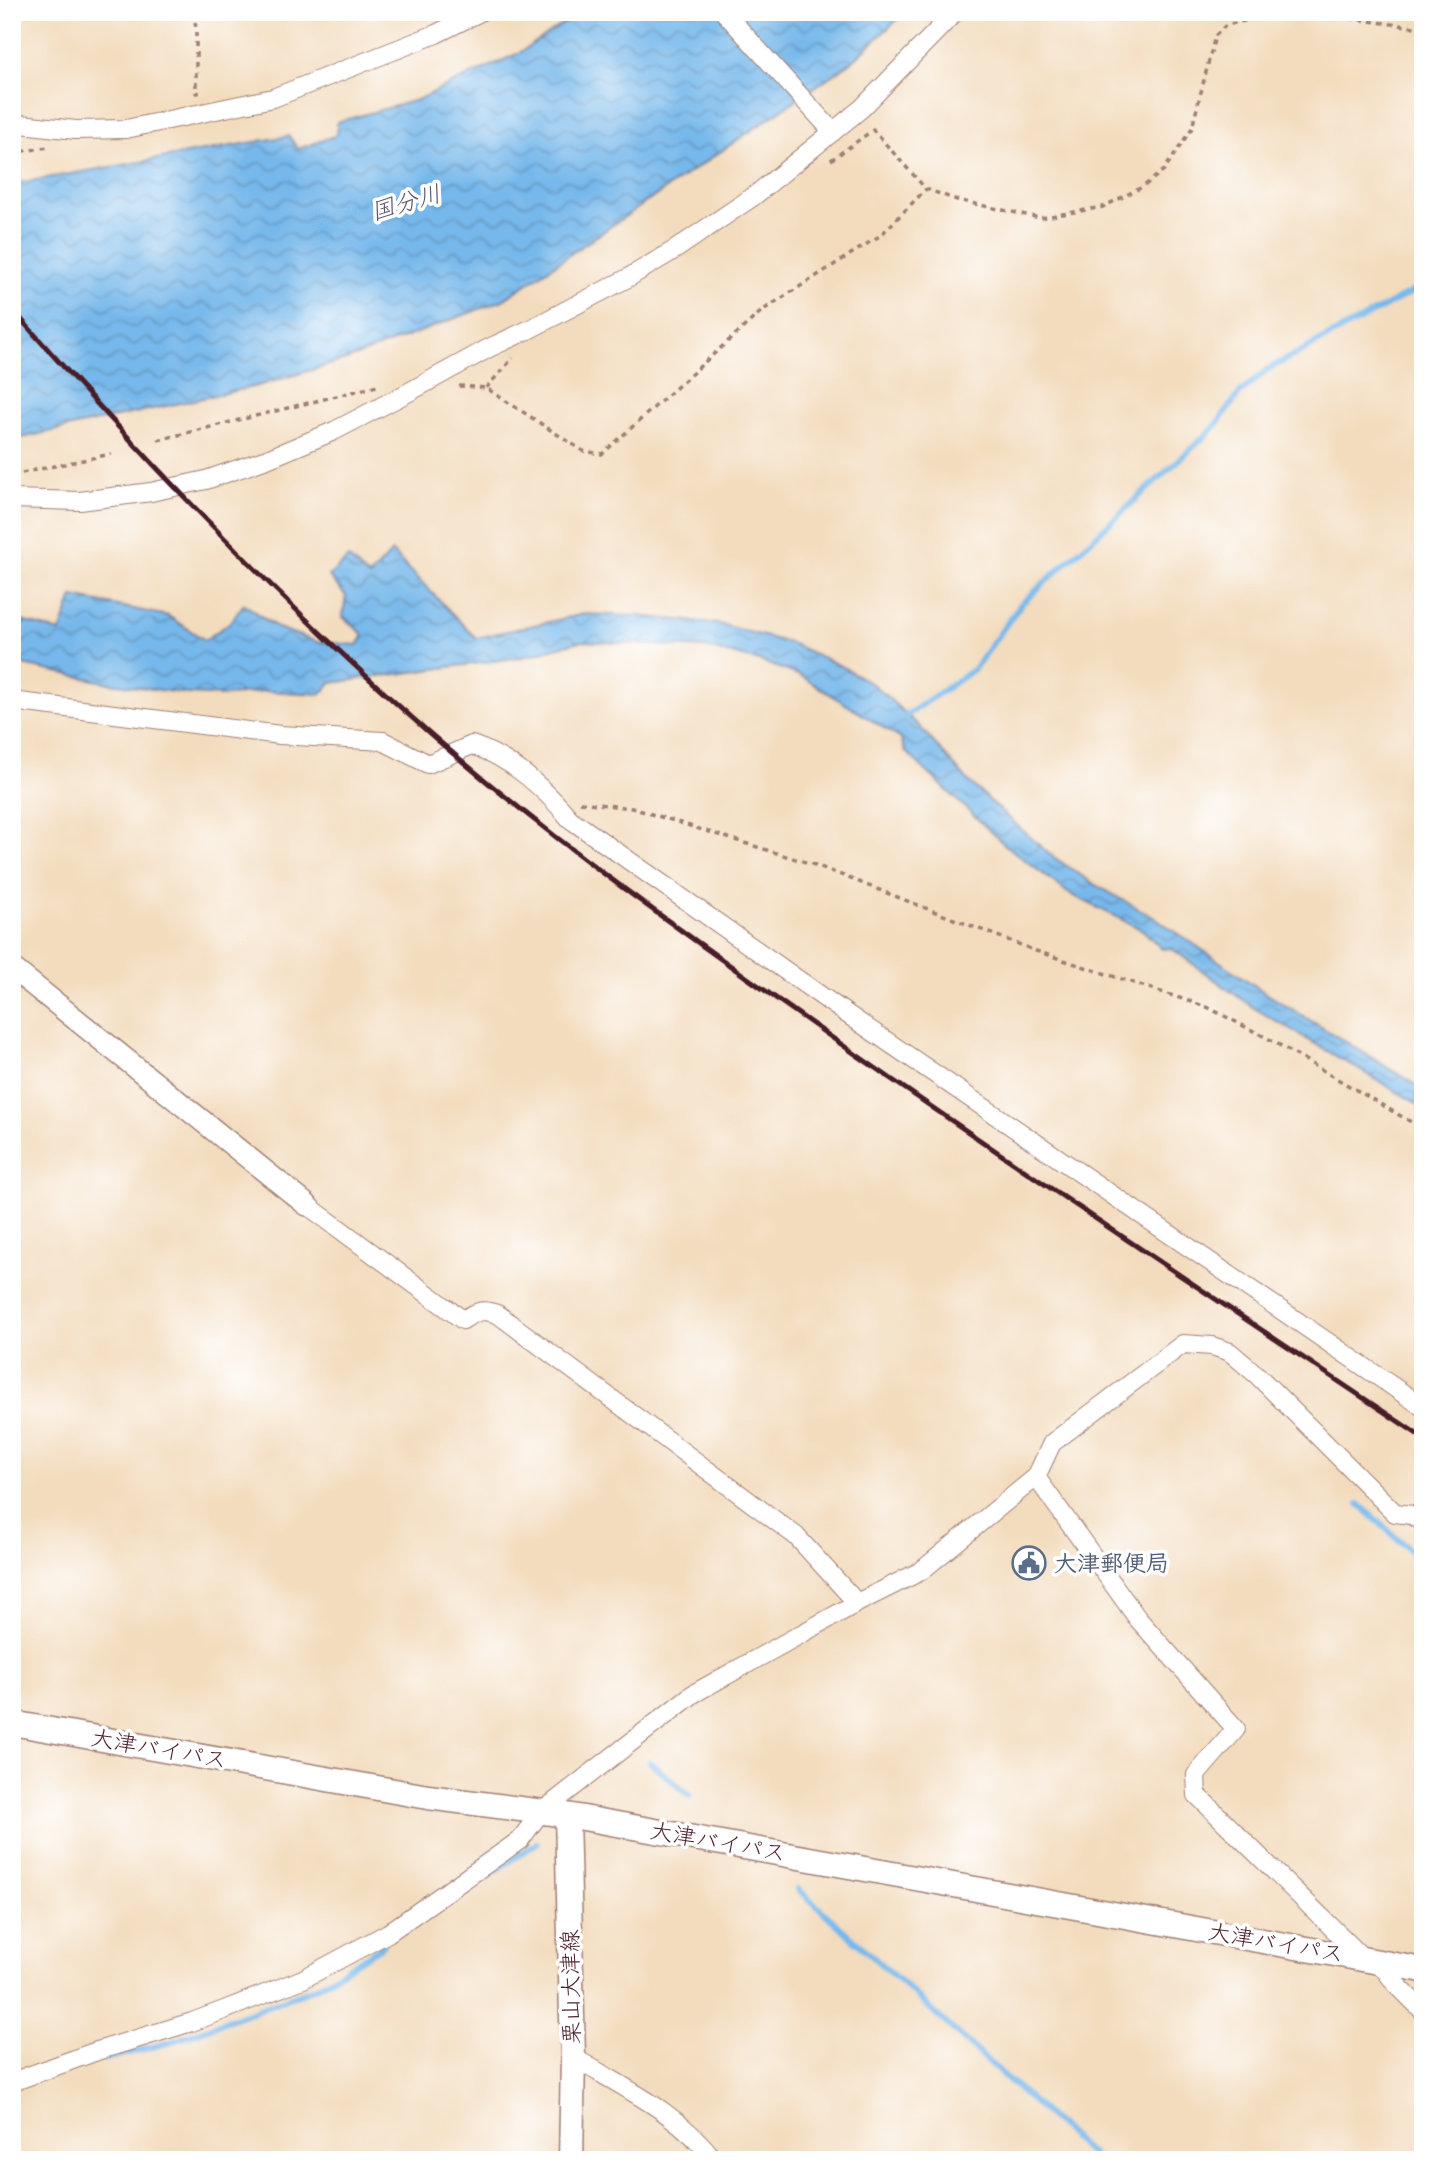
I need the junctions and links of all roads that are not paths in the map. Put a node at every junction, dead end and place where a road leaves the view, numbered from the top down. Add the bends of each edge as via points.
1 (480, 12) edge
2 (724, 12) edge
3 (954, 12) edge
4 (12, 123) edge
5 (833, 132) junction
6 (12, 499) edge
7 (12, 701) edge
8 (15, 976) edge
9 (307, 1205) joint
10 (1423, 1407) edge
11 (1036, 1477) junction
12 (1423, 1522) edge
13 (857, 1602) junction
14 (12, 1723) edge
15 (540, 1813) junction
16 (567, 1815) junction
17 (1372, 1960) junction
18 (1423, 1970) edge
19 (1423, 2011) edge
20 (573, 2057) junction
21 (12, 2082) edge
22 (571, 2160) edge
23 (714, 2160) edge

1 - 4 street via 273,98 126,129 76,130
2 - 5 street
3 - 5 street
5 - 6 street via 754,196 626,279 334,431 206,480 151,492 80,501
7 - 10 street via 280,735 383,741 428,764 472,745 496,754 554,799 570,819
8 - 9 street
9 - 13 street via 463,1320 480,1310 499,1315 796,1536
11 - 12 street via 1052,1443 1183,1344 1212,1346 1230,1352 1257,1375 1395,1513
11 - 13 street via 920,1571
11 - 17 street via 1138,1619 1236,1730 1196,1775 1197,1795
13 - 15 street via 693,1694
14 - 15 main road, 大津バイパス
15 - 16 main road, 大津バイパス
15 - 21 street via 520,1840 410,1918 303,1979
16 - 17 main road, 大津バイパス
16 - 20 main road, 栗山大津線
17 - 18 main road, 大津バイパス
17 - 19 street
20 - 22 main road, 栗山大津線
20 - 23 street via 680,2123

